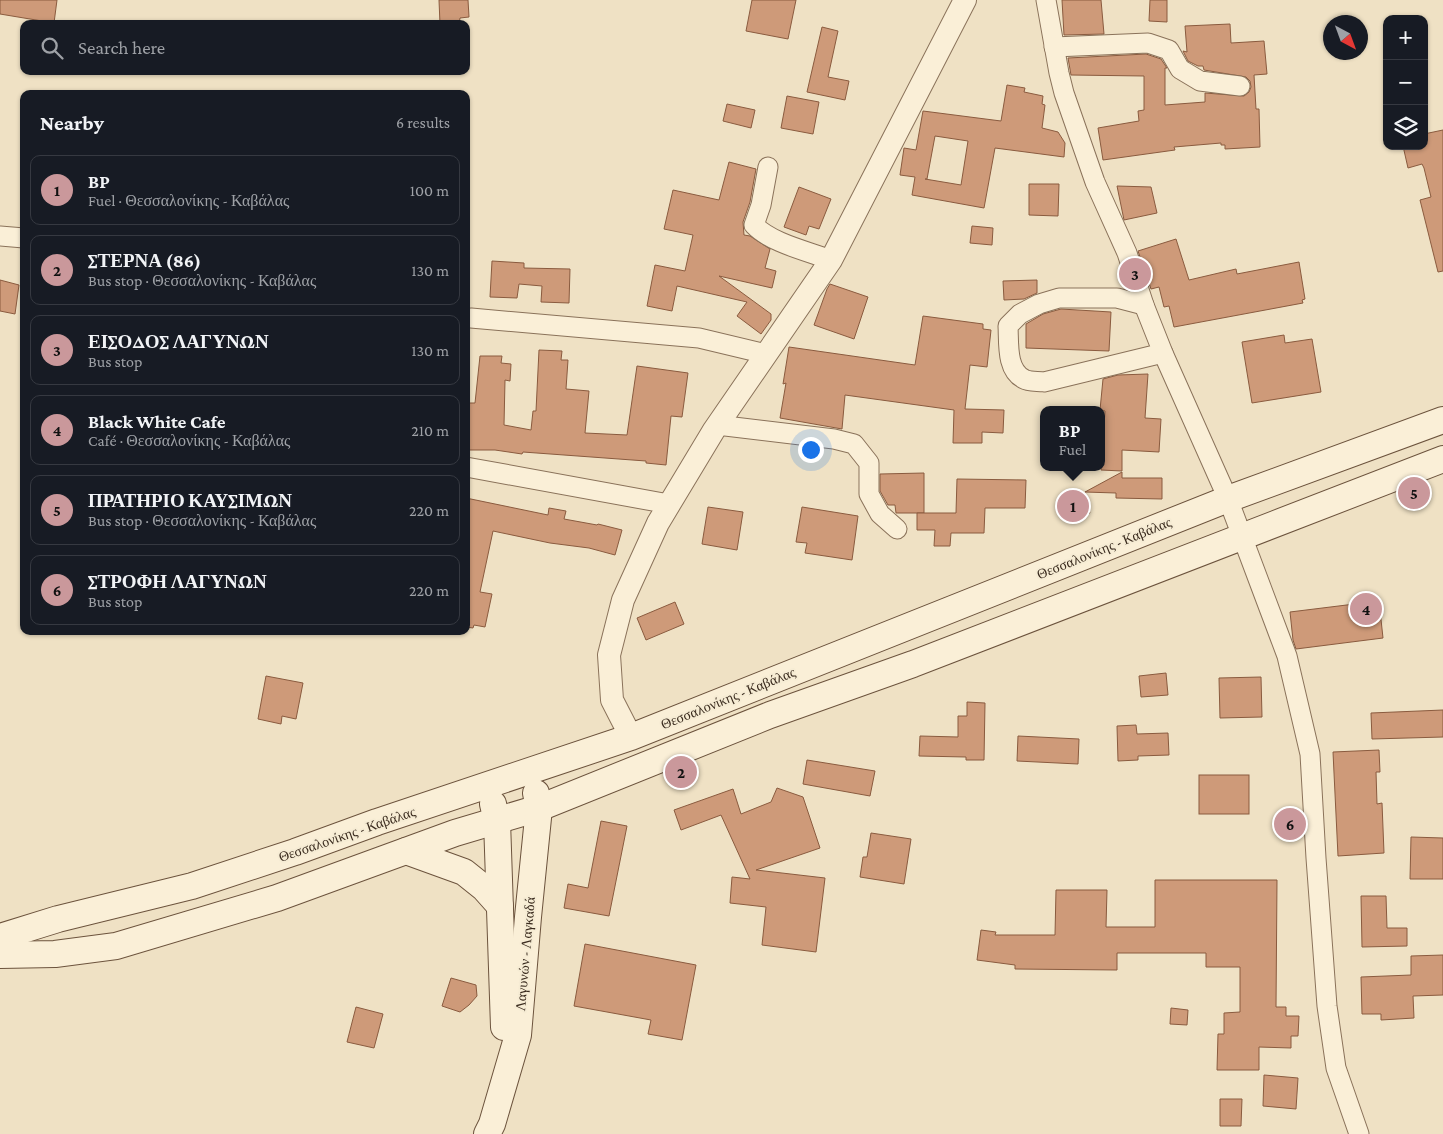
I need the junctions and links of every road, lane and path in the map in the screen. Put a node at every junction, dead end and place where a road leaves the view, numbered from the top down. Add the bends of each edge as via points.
1 (965, 0) edge
2 (1046, 0) edge
3 (1054, 47) junction
4 (1240, 86) dead end
5 (768, 167) dead end
6 (0, 236) edge
7 (20, 238) edge
8 (831, 260) junction
9 (1144, 305) junction
10 (471, 318) dead end
11 (1163, 353) junction
12 (766, 354) junction
13 (1443, 407) edge
14 (1443, 420) edge
15 (717, 425) junction
16 (1443, 459) edge
17 (470, 467) edge
18 (1225, 494) junction
19 (669, 504) junction
20 (897, 529) dead end
21 (1242, 536) junction
22 (631, 737) junction
23 (530, 772) junction
24 (489, 786) junction
25 (539, 808) junction
26 (497, 821) junction
27 (406, 851) junction
28 (500, 906) junction
29 (0, 937) edge
30 (0, 955) edge
31 (470, 1134) edge
32 (488, 1134) edge
33 (1359, 1134) edge

1 - 8 street
2 - 3 street
3 - 4 street via 1148,43 1168,50 1180,69 1200,81
3 - 9 street via 1070,111 1095,182 1127,253
5 - 8 street via 754,225 772,238
6 - 7 street
8 - 12 street
9 - 11 street
9 - 11 street via 1117,298 1059,298 1039,304 1020,314 1008,326 1010,356 1015,372 1024,380 1044,382
10 - 12 street via 699,338
11 - 18 street
12 - 15 street
13 - 18 street
14 - 18 main road, Θεσσαλονίκης - Καβάλας
15 - 19 street
15 - 20 street via 854,444 870,463 870,494 880,514
16 - 21 main road
17 - 19 street
18 - 21 street
18 - 22 main road, Θεσσαλονίκης - Καβάλας
19 - 22 street via 623,600 609,655 612,700
21 - 25 main road
21 - 33 street via 1287,656 1310,754 1327,1006 1336,1068
22 - 23 main road, Θεσσαλονίκης - Καβάλας
23 - 24 main road, Θεσσαλονίκης - Καβάλας
23 - 25 main road, Λαγυνών - Λαγκαδά
24 - 26 main road, Λαγυνών - Λαγκαδά
24 - 29 main road, Θεσσαλονίκης - Καβάλας via 192,886 58,919
25 - 26 main road
25 - 32 main road, Λαγυνών - Λαγκαδά via 518,1034
26 - 27 main road
26 - 28 main road, Λαγυνών - Λαγκαδά
27 - 28 main road via 464,872
27 - 30 main road via 277,898 116,946 55,954
28 - 31 main road, Λαγυνών - Λαγκαδά via 505,1030 499,1061

